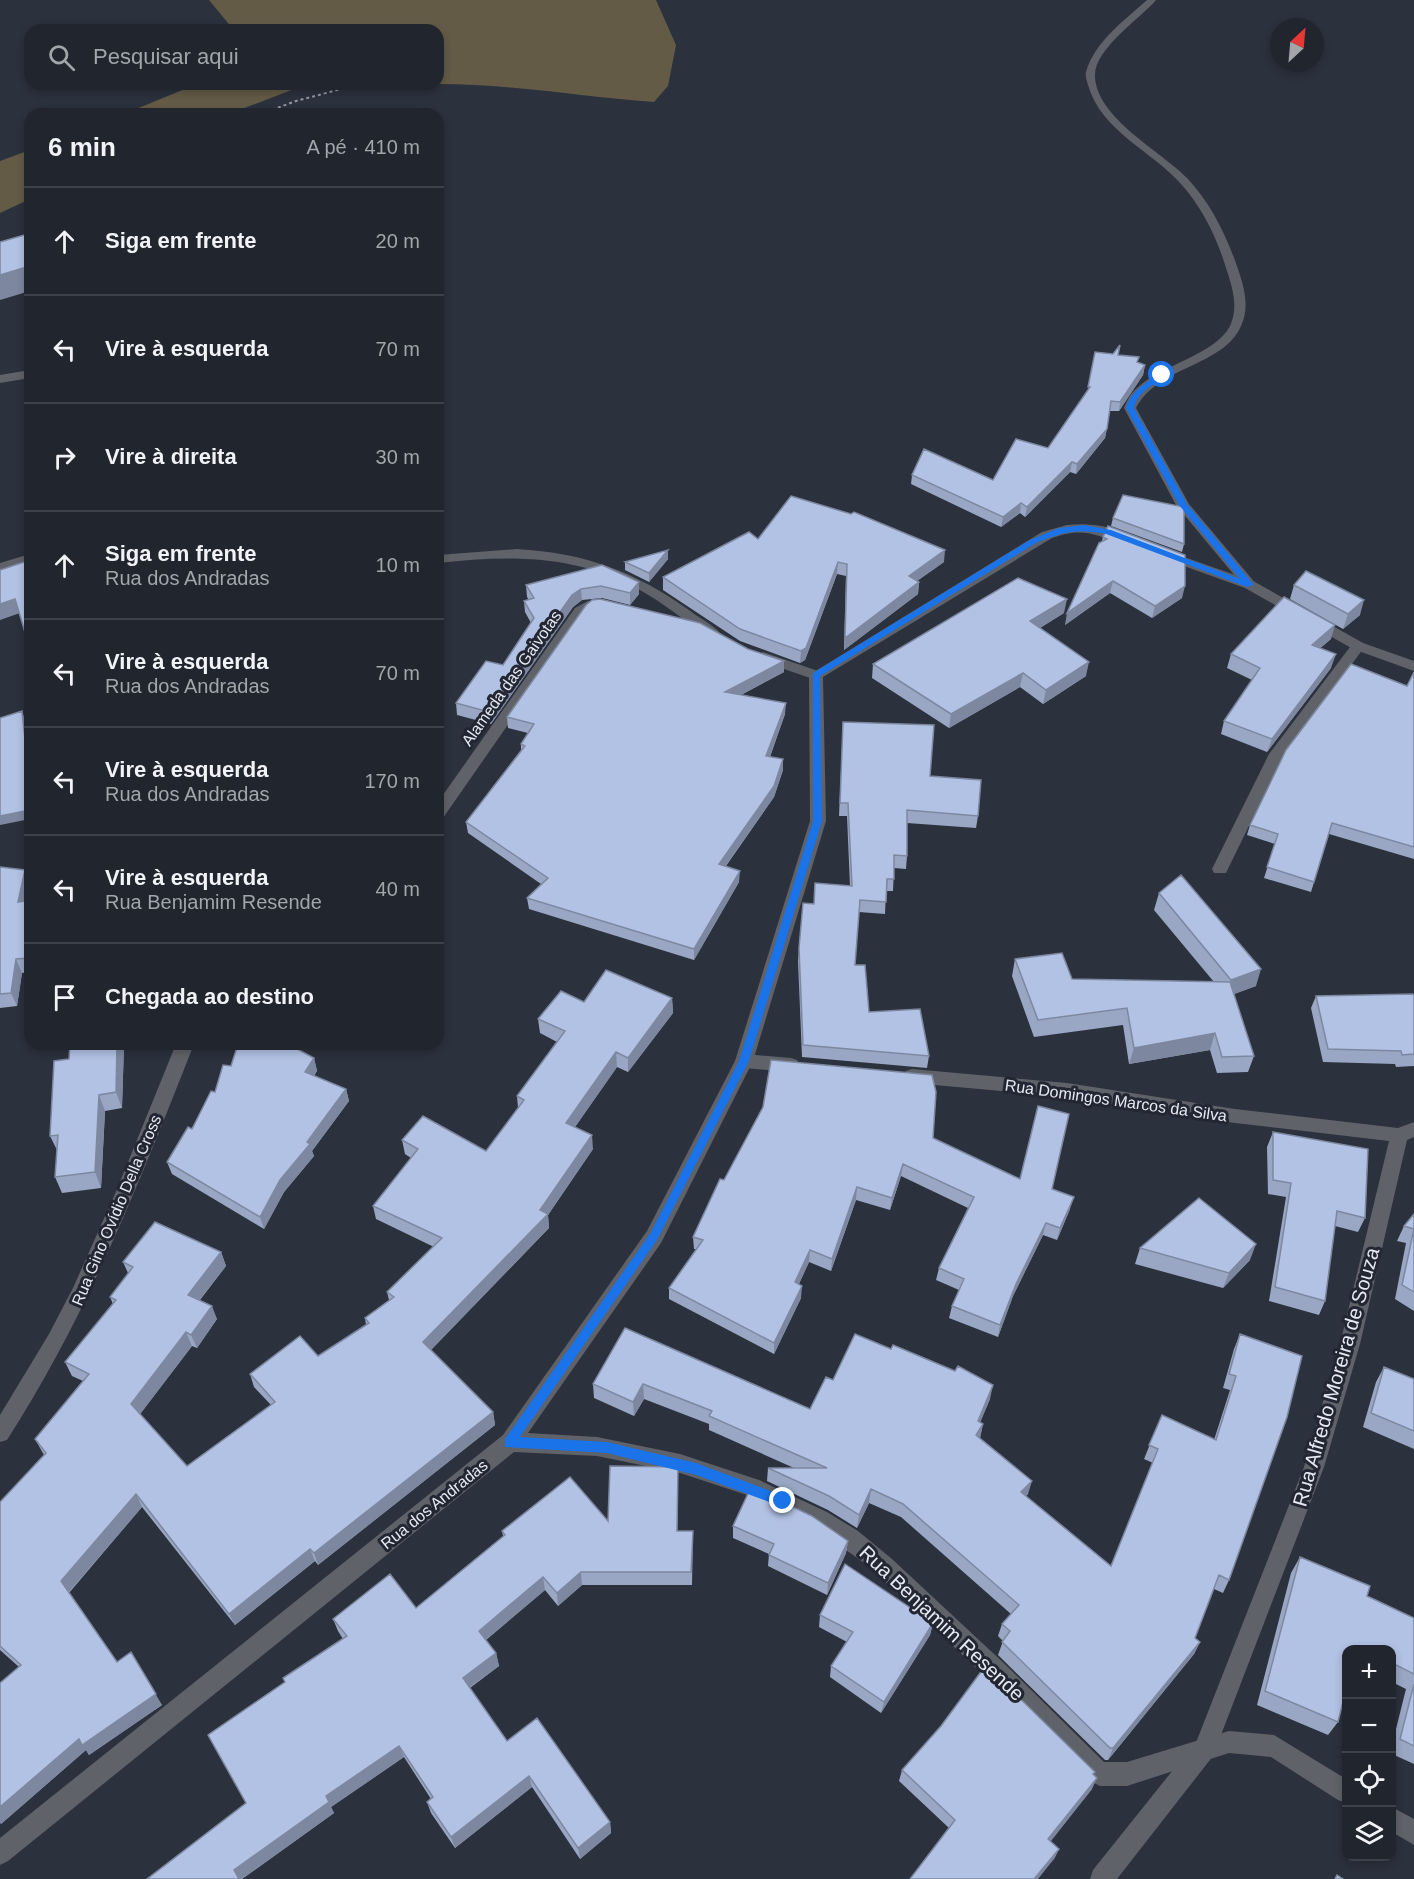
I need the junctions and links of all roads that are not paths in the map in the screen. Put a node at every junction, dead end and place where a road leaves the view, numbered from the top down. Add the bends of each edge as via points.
1 (1152, 0) edge
2 (24, 375) edge
3 (0, 379) edge
4 (444, 559) edge
5 (24, 560) edge
6 (0, 567) edge
7 (1250, 585) junction
8 (613, 607) edge
9 (671, 621) edge
10 (706, 629) junction
11 (730, 644) edge
12 (1358, 646) junction
13 (753, 654) edge
14 (1414, 666) edge
15 (816, 675) junction
16 (444, 805) edge
17 (1220, 870) dead end
18 (183, 1050) edge
19 (744, 1061) junction
20 (813, 1067) edge
21 (894, 1074) edge
22 (1407, 1132) edge
23 (0, 1433) edge
24 (510, 1443) junction
25 (1205, 1748) junction
26 (1342, 1789) edge
27 (1396, 1822) edge
28 (1414, 1833) edge
29 (0, 1852) edge
30 (1101, 1879) edge

1 - 7 street via 1101,48 1090,75 1100,104 1184,182 1204,211 1226,249 1240,308 1231,333 1151,382 1133,398 1130,408 1183,505
2 - 3 street
4 - 10 street via 511,553 571,557 630,579
5 - 6 street
7 - 12 street
7 - 15 street via 1108,532 1071,528 1041,537
8 - 16 street, Alameda das Gaivotas via 588,605 580,611
9 - 10 street
10 - 11 street
12 - 14 street
12 - 17 street via 1274,758
13 - 15 street
15 - 19 street, Rua dos Andradas via 818,821
18 - 23 street, Rua Gino Ovídio Della Cross via 88,1280 52,1351
19 - 20 street
19 - 24 street, Rua dos Andradas via 654,1237
21 - 22 street, Rua Domingos Marcos da Silva via 1067,1090 1235,1116
22 - 25 street, Rua Alfredo Moreira de Souza via 1314,1467
24 - 25 street, Rua Benjamim Resende via 607,1447 657,1458 740,1484 814,1517 878,1560 1100,1774 1127,1774
24 - 29 street, Rua dos Andradas
25 - 26 street, Rua Benjamim Resende via 1229,1742 1274,1746
25 - 30 street, Rua Alfredo Moreira de Souza
27 - 28 street

